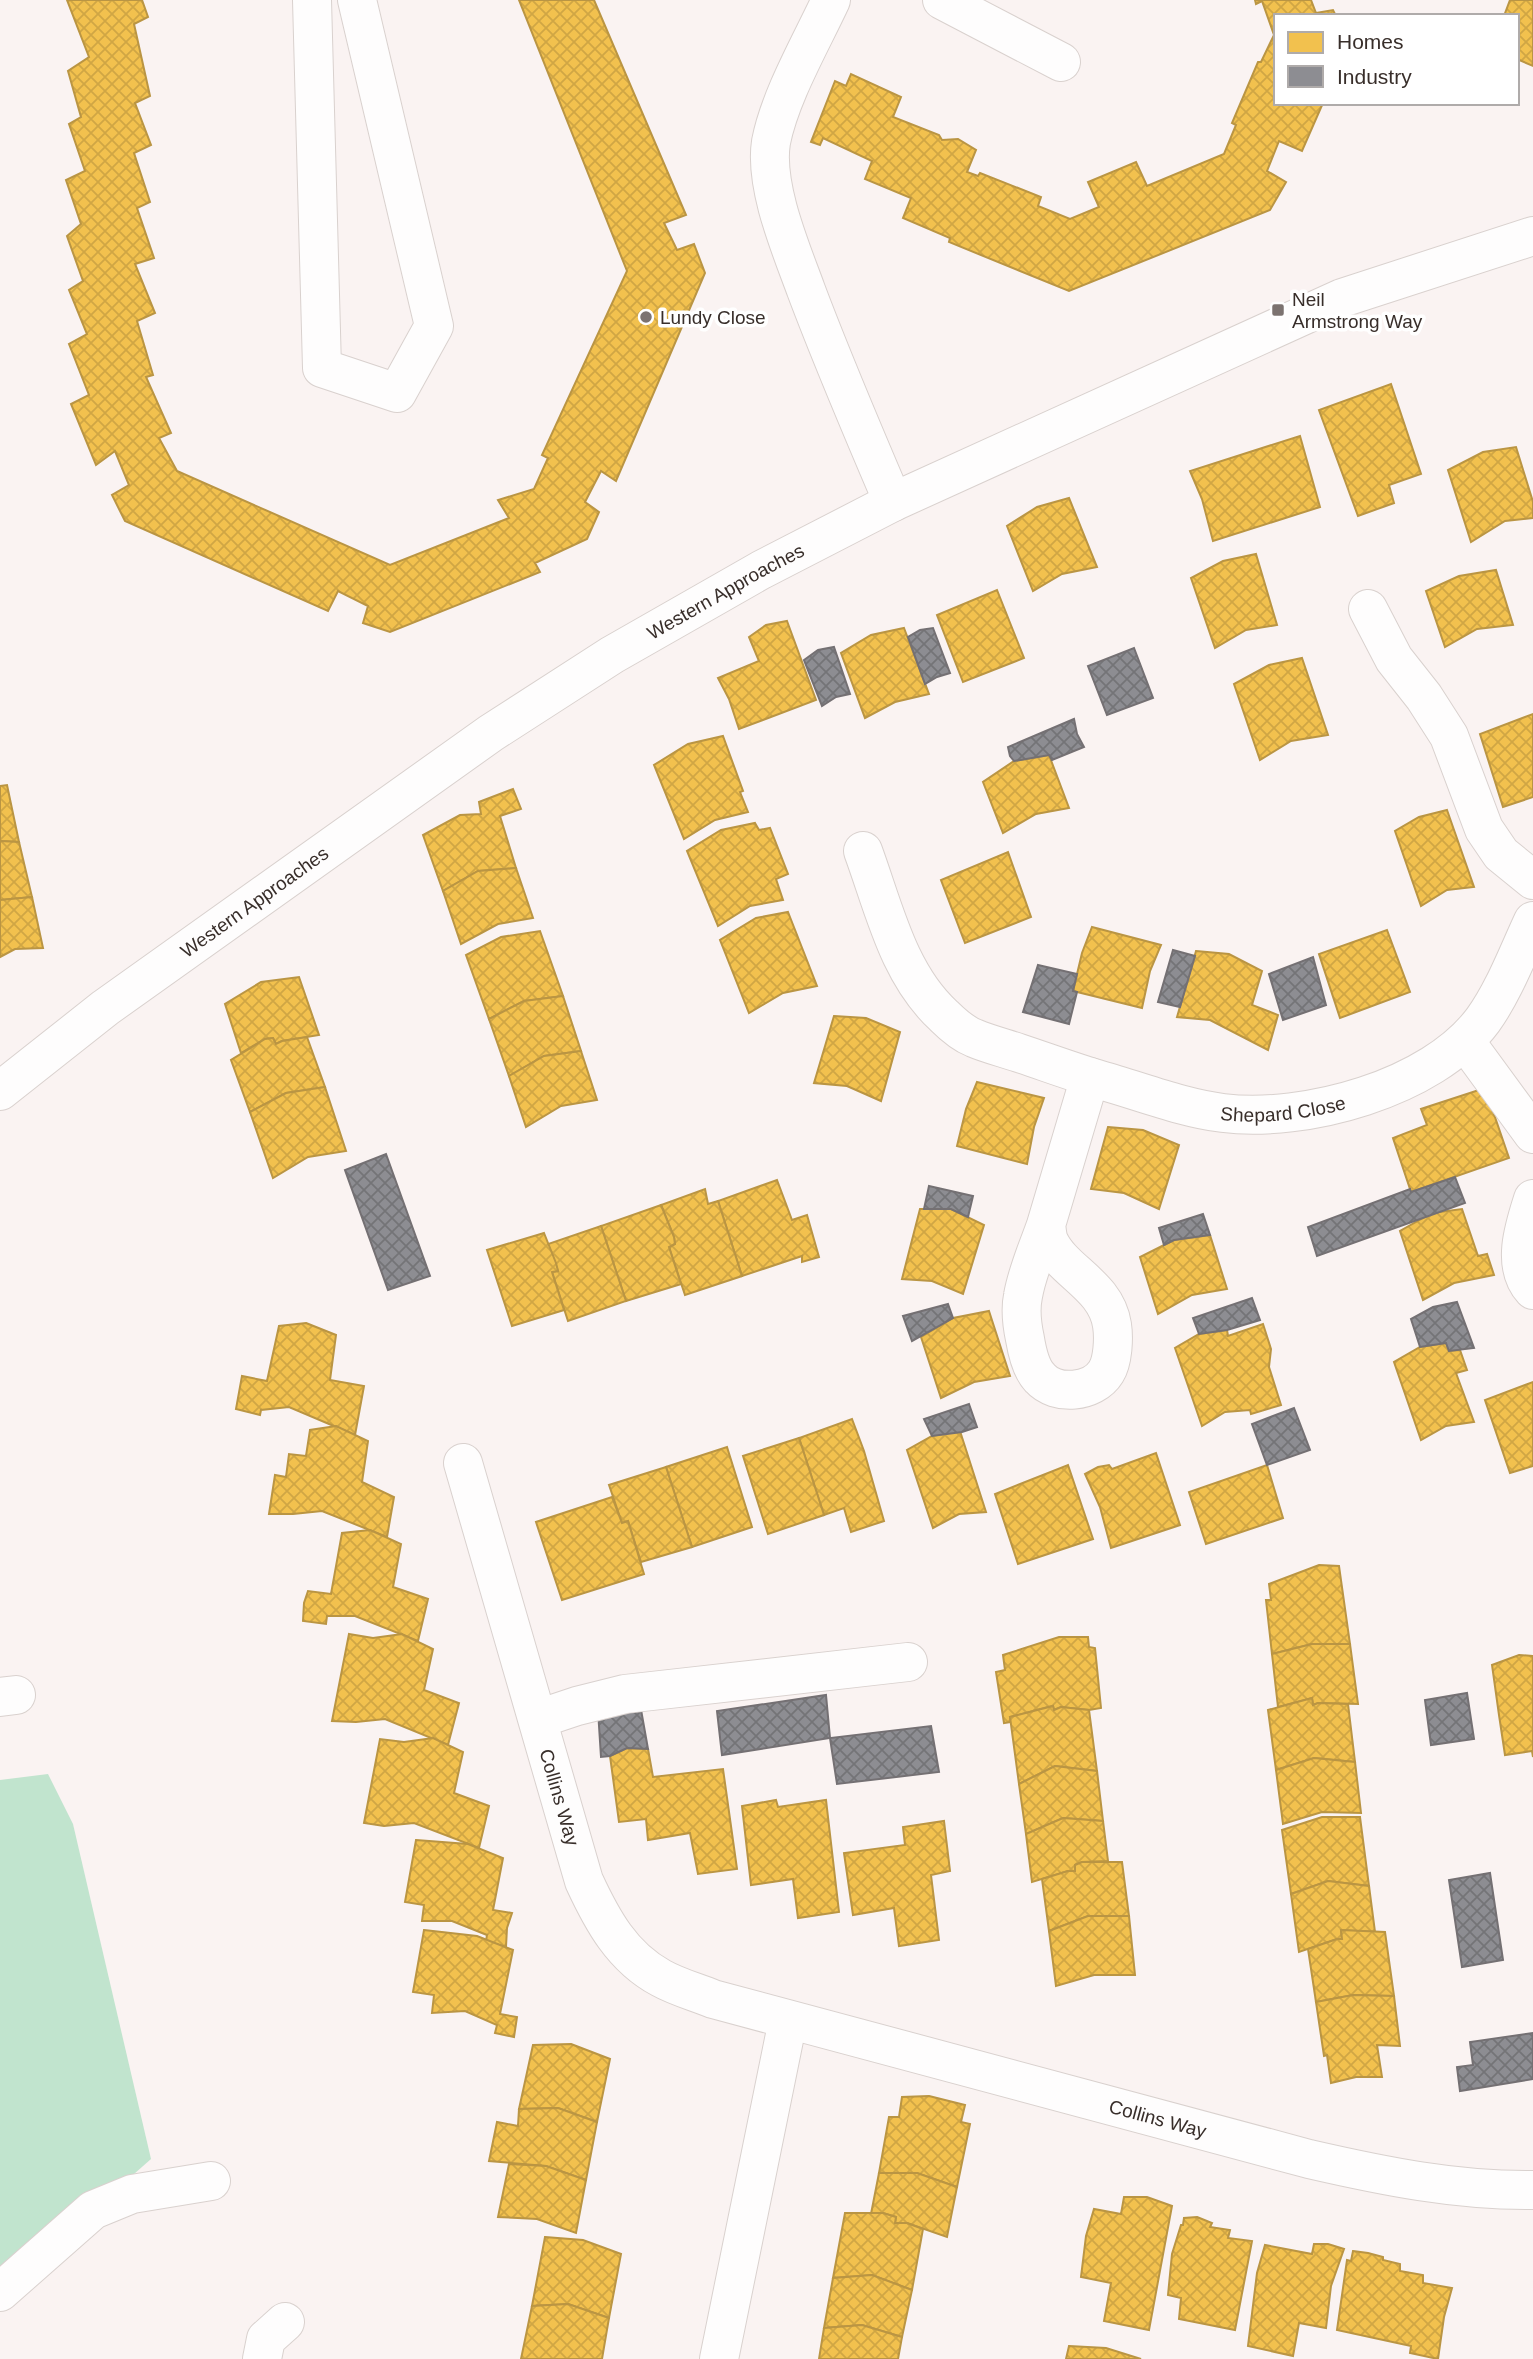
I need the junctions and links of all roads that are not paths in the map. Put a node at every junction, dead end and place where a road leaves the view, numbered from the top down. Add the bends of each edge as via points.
1 (312, 0) edge
2 (357, 0) edge
3 (831, 0) edge
4 (942, 0) edge
5 (1061, 62) dead end
6 (1533, 236) edge
7 (893, 502) junction
8 (1368, 609) dead end
9 (863, 851) dead end
10 (1533, 880) edge
11 (1533, 921) edge
12 (1465, 1041) junction
13 (1090, 1077) junction
14 (0, 1091) edge
15 (1533, 1134) edge
16 (1533, 1199) edge
17 (1046, 1225) dead end
18 (1533, 1290) edge
19 (463, 1463) dead end
20 (908, 1662) dead end
21 (538, 1719) junction
22 (788, 2020) junction
23 (211, 2181) dead end
24 (1533, 2190) edge
25 (0, 2291) edge
26 (285, 2322) dead end
27 (262, 2359) edge
28 (719, 2359) edge

1 - 2 street via 322,368 397,393 434,326
3 - 7 street via 781,108 771,144 773,192 835,366
4 - 5 street
6 - 7 street, Western Approaches via 1342,298
7 - 14 street, Western Approaches via 761,570 554,691 311,859 116,1000
8 - 10 street via 1394,659 1449,736 1484,830 1501,854
9 - 13 street, Shepard Close via 903,961 944,1016 972,1037
11 - 12 street, Shepard Close via 1483,1019
12 - 13 street, Shepard Close via 1432,1066 1396,1083 1333,1106 1297,1113 1220,1113
12 - 15 street
13 - 17 street
16 - 18 street via 1522,1238 1521,1268
19 - 21 street, Collins Way
20 - 21 street via 625,1694
21 - 22 street, Collins Way via 584,1881 604,1923 630,1956 661,1978 700,1994
22 - 24 street, Collins Way via 1392,2178
22 - 28 street
23 - 25 street via 132,2194 93,2210
26 - 27 street via 266,2339

